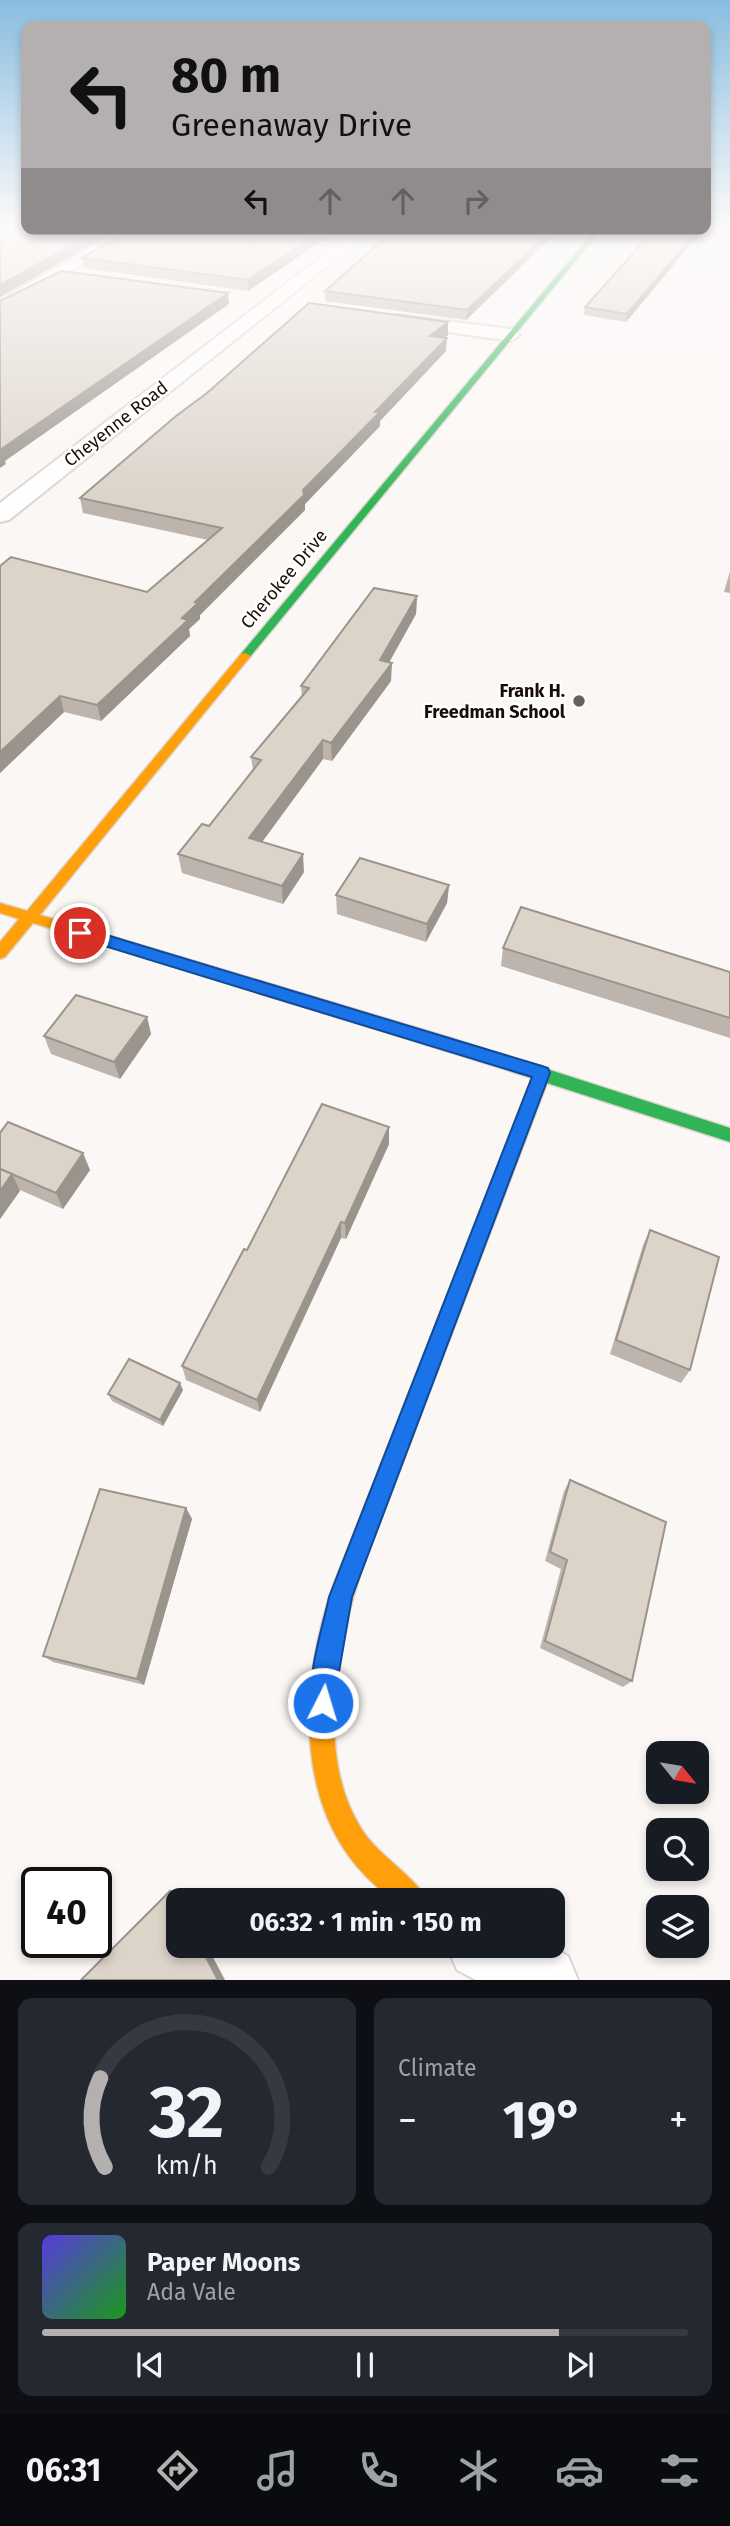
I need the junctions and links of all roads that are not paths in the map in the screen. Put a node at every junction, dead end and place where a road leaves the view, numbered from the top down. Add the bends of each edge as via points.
1 (245, 322) edge
2 (417, 322) edge
3 (521, 322) edge
4 (511, 335) junction
5 (0, 515) edge
6 (0, 908) edge
7 (29, 917) junction
8 (0, 953) edge
9 (542, 1073) junction
10 (730, 1135) edge
11 (399, 1888) edge
12 (503, 1958) edge
13 (544, 1980) edge

1 - 5 street, Cheyenne Road
2 - 4 street
3 - 4 street, Cherokee Drive
4 - 7 street, Cherokee Drive
6 - 7 street
7 - 8 street, Cherokee Drive
7 - 9 street
9 - 10 street
9 - 11 street via 340,1597 327,1666 323,1765 330,1796 355,1843
12 - 13 street

